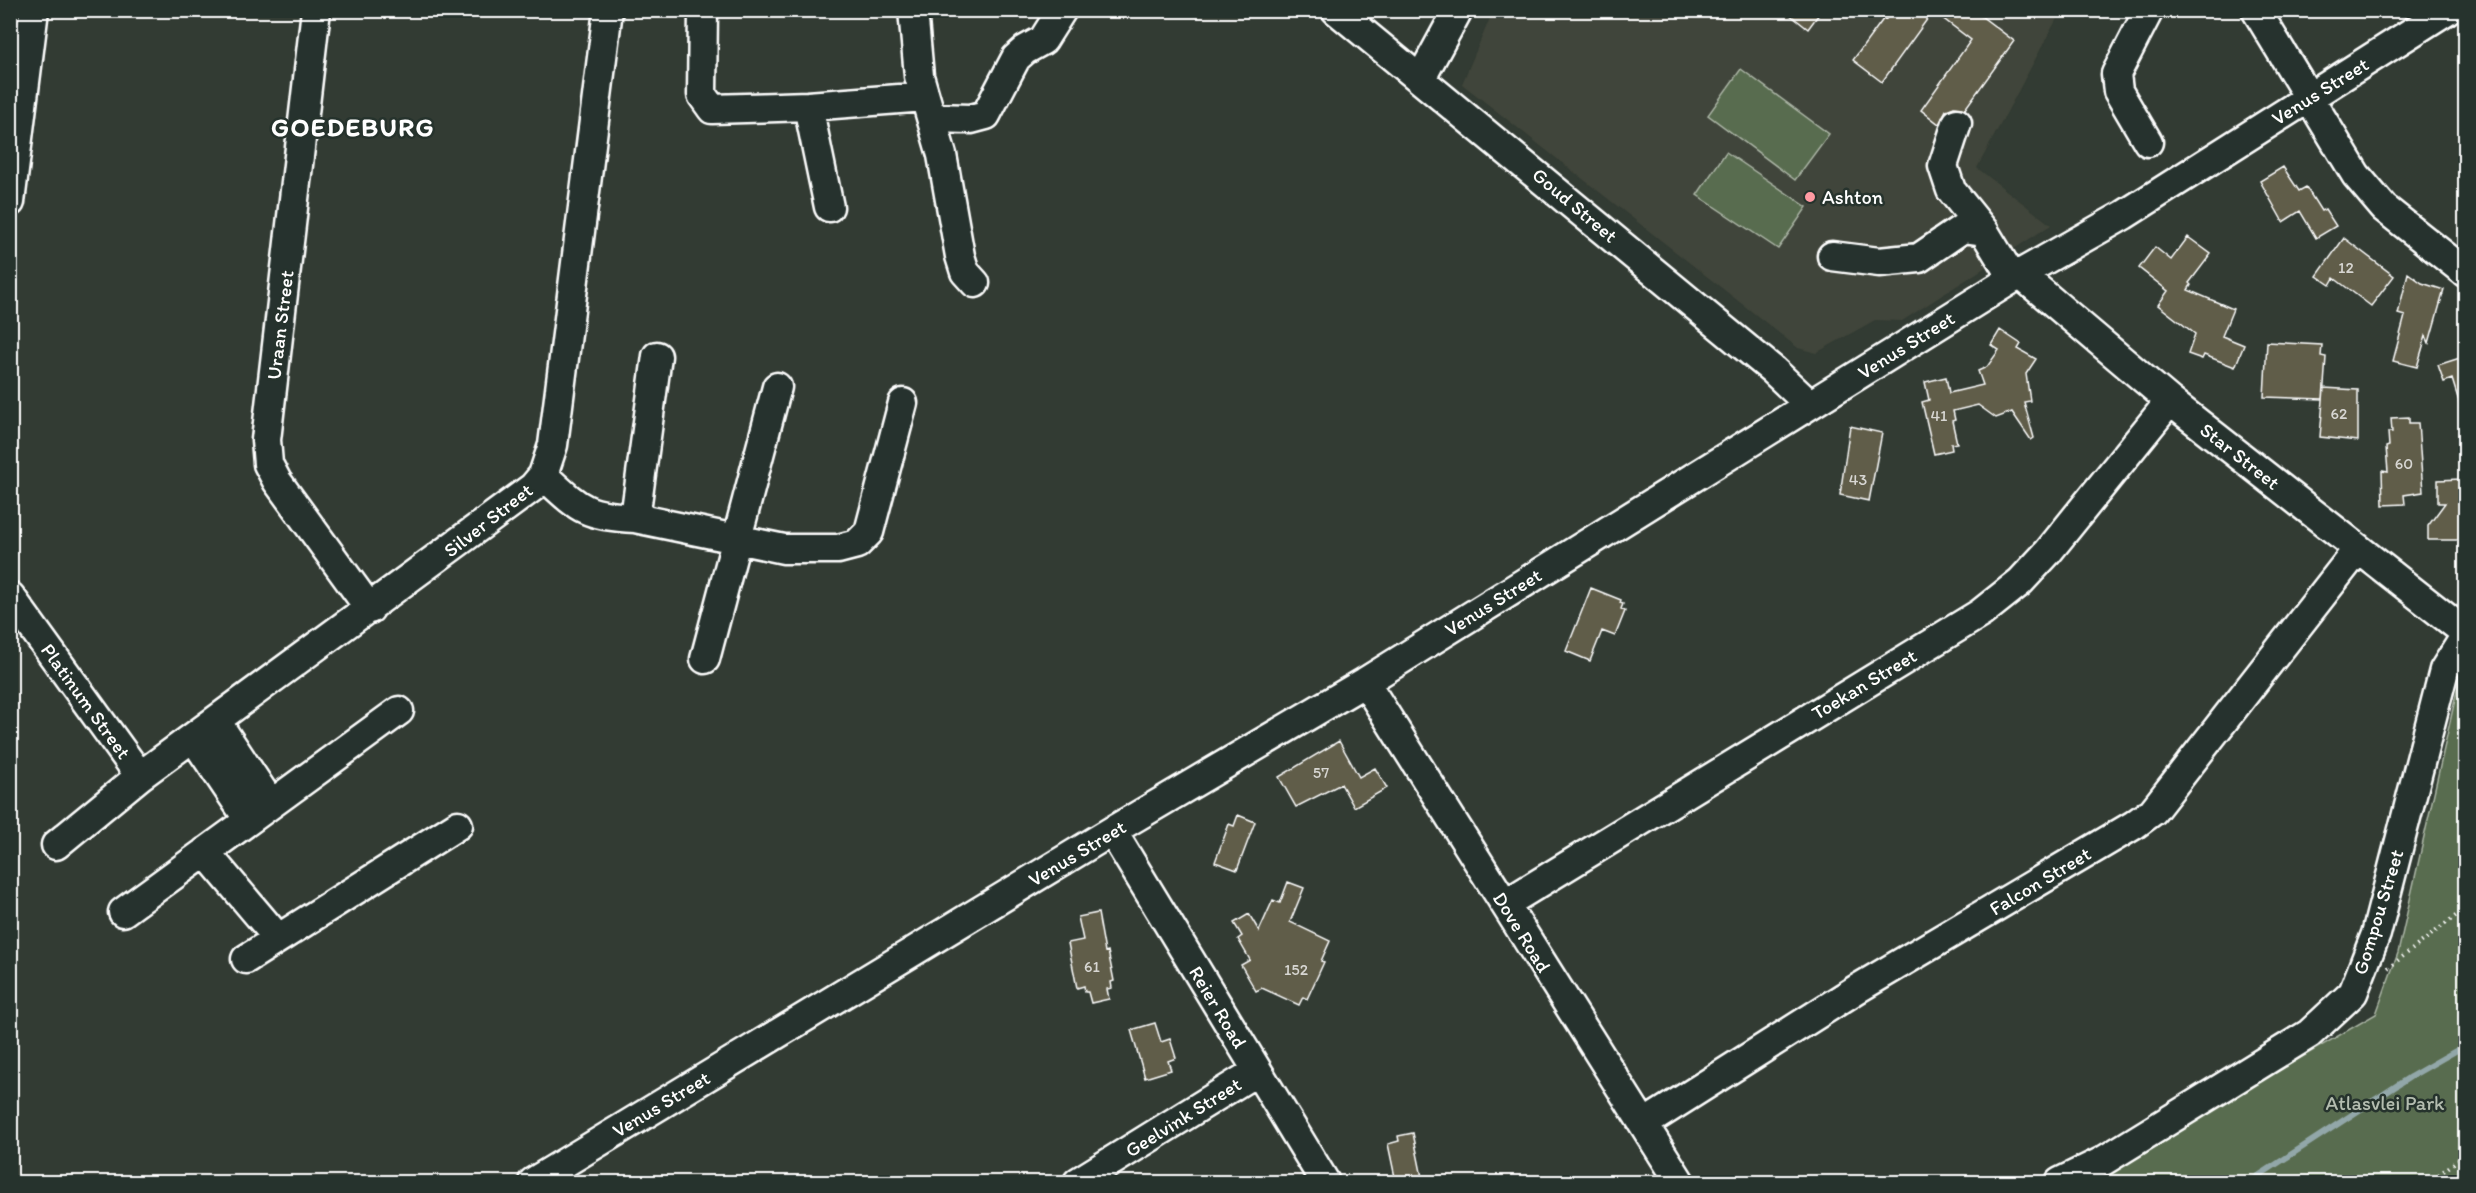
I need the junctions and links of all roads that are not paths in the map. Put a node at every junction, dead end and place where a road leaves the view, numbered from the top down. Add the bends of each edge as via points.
1 (33, 10) edge
2 (316, 10) edge
3 (608, 10) edge
4 (703, 10) edge
5 (913, 10) edge
6 (1062, 10) edge
7 (1336, 10) edge
8 (1458, 10) edge
9 (2149, 10) edge
10 (2256, 10) edge
11 (2447, 10) edge
12 (1421, 78) junction
13 (2310, 98) junction
14 (808, 106) junction
15 (929, 107) junction
16 (1958, 123) dead end
17 (2148, 142) dead end
18 (10, 202) edge
19 (829, 207) dead end
20 (1984, 231) junction
21 (1832, 256) dead end
22 (2466, 273) edge
23 (2016, 277) junction
24 (975, 283) dead end
25 (657, 356) dead end
26 (777, 387) dead end
27 (2170, 401) junction
28 (903, 403) dead end
29 (1810, 405) junction
30 (543, 475) junction
31 (635, 518) junction
32 (738, 539) junction
33 (2358, 549) junction
34 (10, 596) edge
35 (370, 609) junction
36 (2466, 634) edge
37 (705, 659) dead end
38 (1365, 682) junction
39 (399, 711) dead end
40 (216, 721) junction
41 (193, 737) junction
42 (140, 776) junction
43 (260, 812) junction
44 (458, 825) dead end
45 (1112, 831) junction
46 (56, 845) dead end
47 (206, 852) junction
48 (1505, 904) junction
49 (123, 912) dead end
50 (277, 938) junction
51 (246, 959) dead end
52 (1257, 1071) junction
53 (1644, 1124) junction
54 (533, 1182) edge
55 (1078, 1182) edge
56 (1325, 1182) edge
57 (1680, 1182) edge
58 (2060, 1182) edge

1 - 18 street
2 - 35 street, Uraan Street via 266,440 268,464
3 - 30 street, Silver Street via 553,445
4 - 14 street via 702,95 712,110
5 - 15 street via 919,76
6 - 15 street via 1043,40 1016,58 986,115 971,119
7 - 12 street, Goud Street
8 - 12 street
9 - 17 street via 2116,74 2118,91
10 - 13 street
11 - 13 street, Venus Street
12 - 29 street, Goud Street
13 - 22 street via 2356,175 2384,208
13 - 23 street, Venus Street via 2124,215
14 - 15 street
14 - 19 street
15 - 24 street via 960,256 965,272
16 - 20 street, Star Street via 1943,165 1951,190
20 - 21 street via 1963,228 1919,258 1879,262
20 - 23 street, Star Street
23 - 27 street, Star Street
23 - 29 street, Venus Street
25 - 31 street
26 - 32 street
27 - 33 street, Star Street
27 - 48 street, Toekan Street via 2048,552 2020,582 1981,613
28 - 32 street via 869,532 857,544 838,549 784,549
29 - 38 street, Venus Street
30 - 31 street via 590,513
30 - 35 street, Silver Street via 533,488
31 - 32 street
32 - 37 street
33 - 36 street, Star Street
33 - 53 street, Falcon Street via 2153,811 1857,989
34 - 42 street, Platinum Street
35 - 40 street, Silver Street
36 - 58 street, Gompou Street via 2444,670 2376,934 2353,993 2309,1034 2103,1161
38 - 45 street, Venus Street
38 - 48 street, Dove Road
39 - 43 street
40 - 41 street, Silver Street
40 - 43 street
41 - 42 street, Silver Street
41 - 43 street
42 - 46 street, Silver Street
43 - 47 street
44 - 50 street
45 - 52 street, Reier Road
45 - 54 street, Venus Street
47 - 49 street
47 - 50 street
48 - 53 street, Dove Road
50 - 51 street
52 - 55 street, Geelvink Street
52 - 56 street, Reier Road
53 - 57 street, Dove Road

